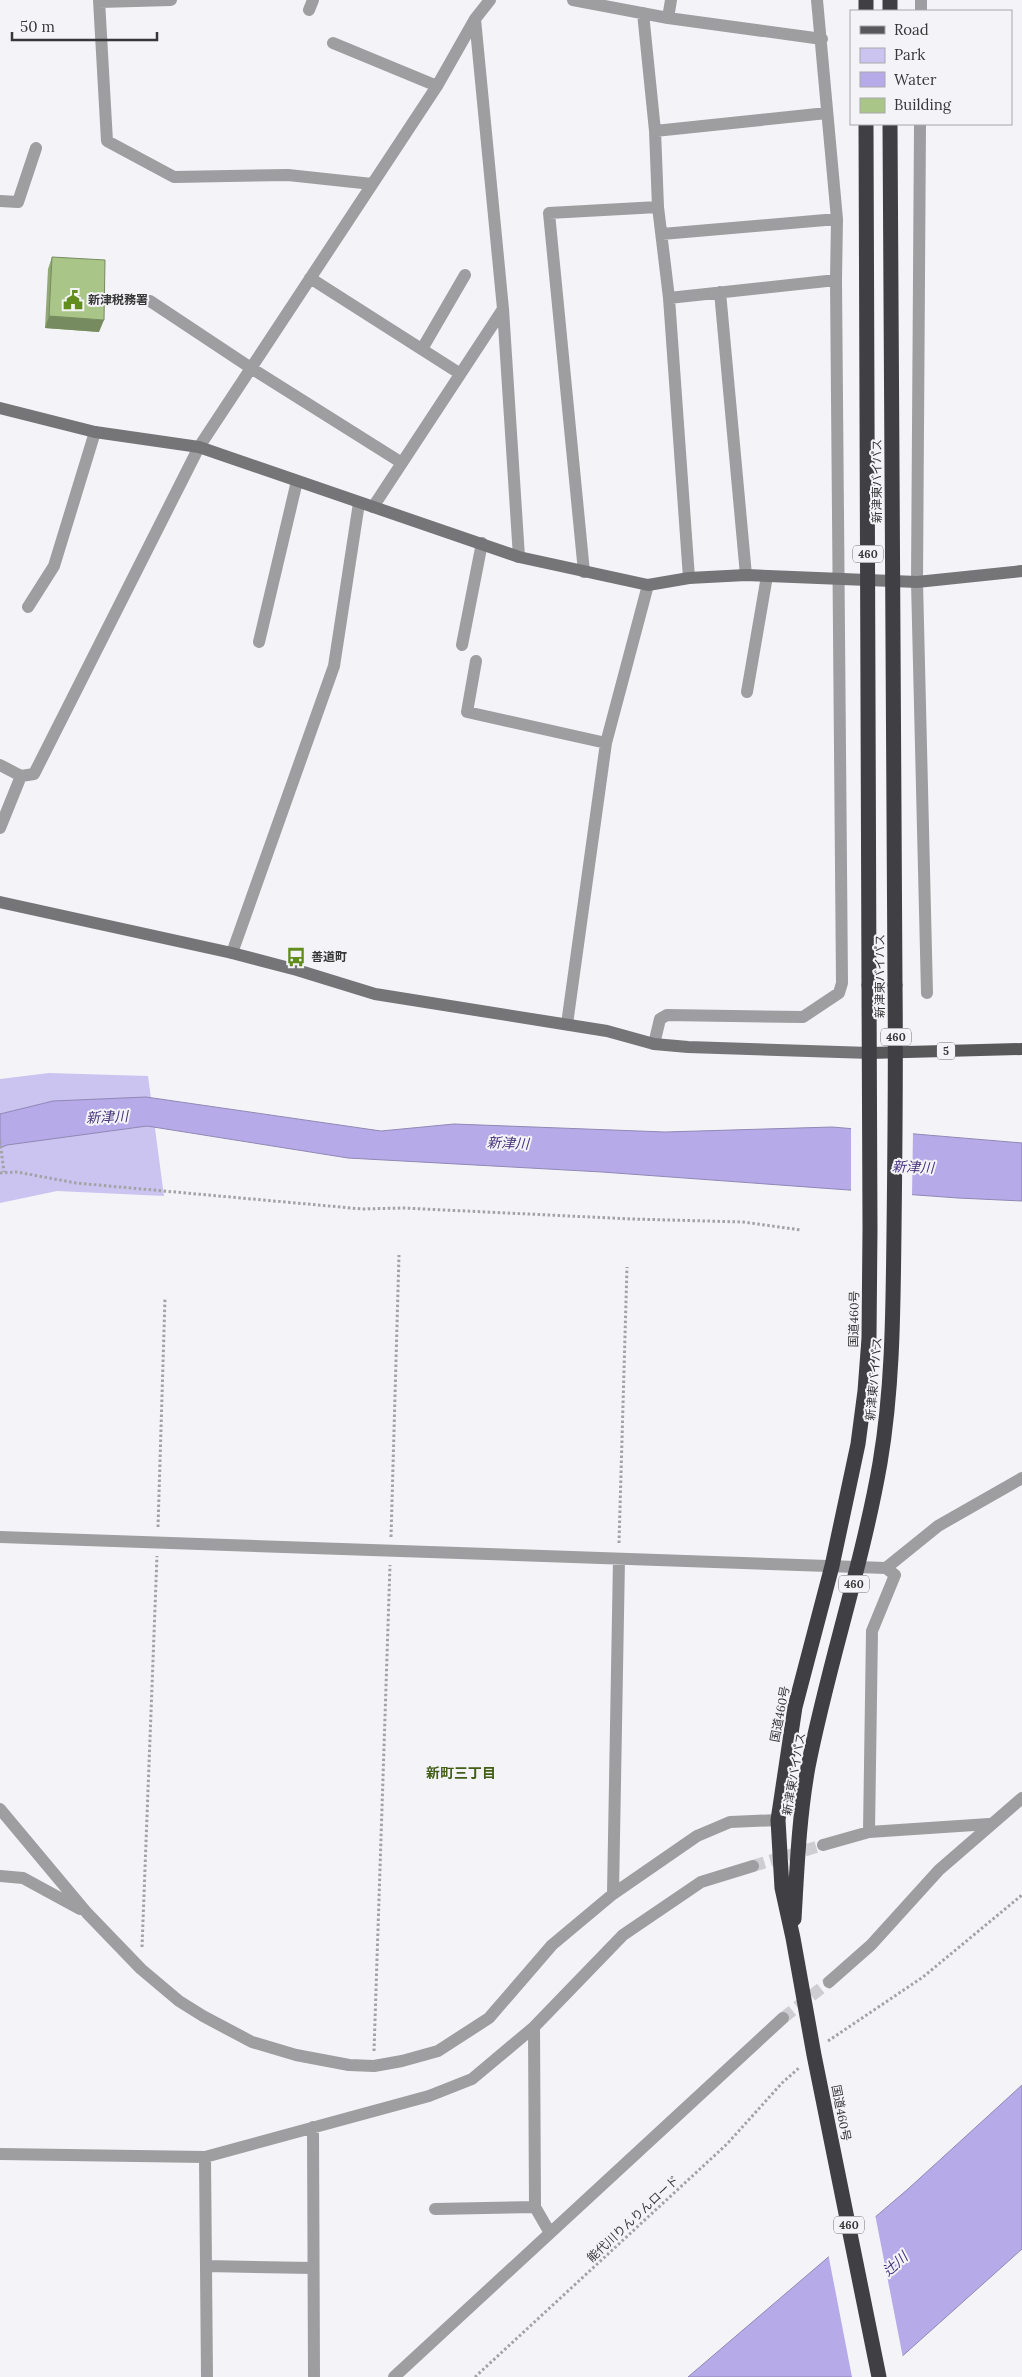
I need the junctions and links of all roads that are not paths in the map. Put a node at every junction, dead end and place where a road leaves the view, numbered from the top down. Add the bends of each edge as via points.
1 (171, 0) edge
2 (490, 0) edge
3 (574, 0) edge
4 (671, 0) edge
5 (817, 0) edge
6 (99, 1) edge
7 (643, 13) junction
8 (668, 18) junction
9 (476, 19) junction
10 (822, 39) junction
11 (333, 43) dead end
12 (437, 86) junction
13 (827, 113) junction
14 (866, 125) edge
15 (890, 125) edge
16 (920, 125) edge
17 (655, 131) junction
18 (36, 148) dead end
19 (372, 184) junction
20 (0, 201) edge
21 (658, 207) junction
22 (838, 220) junction
23 (662, 234) junction
24 (465, 275) dead end
25 (310, 278) junction
26 (836, 280) junction
27 (720, 292) junction
28 (669, 298) junction
29 (150, 301) dead end
30 (503, 309) junction
31 (422, 349) junction
32 (251, 368) junction
33 (460, 373) junction
34 (0, 408) edge
35 (95, 432) junction
36 (199, 447) junction
37 (402, 463) junction
38 (297, 481) junction
39 (360, 503) junction
40 (373, 507) junction
41 (482, 543) junction
42 (520, 557) junction
43 (1022, 571) edge
44 (584, 572) junction
45 (746, 575) junction
46 (767, 576) junction
47 (689, 578) junction
48 (839, 580) junction
49 (917, 582) junction
50 (648, 585) junction
51 (28, 607) dead end
52 (259, 642) dead end
53 (462, 645) dead end
54 (476, 661) dead end
55 (747, 692) dead end
56 (606, 743) junction
57 (0, 765) edge
58 (21, 776) junction
59 (0, 828) edge
60 (0, 902) edge
61 (232, 953) junction
62 (927, 993) dead end
63 (567, 1024) junction
64 (654, 1044) junction
65 (1022, 1050) edge
66 (896, 1052) junction
67 (870, 1053) junction
68 (1022, 1478) edge
69 (0, 1537) edge
70 (619, 1559) junction
71 (832, 1566) junction
72 (858, 1567) junction
73 (886, 1568) junction
74 (1022, 1798) edge
75 (0, 1809) edge
76 (778, 1820) junction
77 (989, 1824) junction
78 (869, 1832) junction
79 (823, 1844) tunnel mouth
80 (753, 1866) tunnel mouth
81 (0, 1876) edge
82 (613, 1894) junction
83 (87, 1912) junction
84 (793, 1938) junction
85 (830, 1982) tunnel mouth
86 (783, 2018) tunnel mouth
87 (534, 2027) junction
88 (313, 2127) junction
89 (0, 2154) edge
90 (205, 2157) junction
91 (535, 2207) junction
92 (435, 2209) dead end
93 (550, 2233) junction
94 (206, 2266) junction
95 (313, 2268) junction
96 (207, 2377) edge
97 (314, 2377) edge
98 (394, 2377) edge
99 (879, 2377) edge

1 - 6 street
2 - 9 street
3 - 7 street
4 - 8 street
5 - 10 street
6 - 19 street via 107,141 174,177 288,175
7 - 8 street
7 - 17 street
8 - 10 street
9 - 12 street
9 - 30 street
10 - 13 street
11 - 12 street
12 - 19 street
13 - 17 street
13 - 22 street
14 - 67 highway, 新津東バイパス / 460, bridge
15 - 66 highway, 新津東バイパス / 460, bridge
16 - 49 street
17 - 21 street
18 - 20 street via 18,202
19 - 25 street
21 - 23 street
21 - 44 street via 549,213
22 - 23 street
22 - 26 street
23 - 28 street
24 - 31 street
25 - 31 street
25 - 32 street
26 - 27 street
26 - 48 street
27 - 28 street
27 - 45 street
28 - 47 street
29 - 32 street
30 - 33 street
30 - 42 street
31 - 33 street
32 - 36 street
32 - 37 street
33 - 37 street
34 - 35 street
35 - 36 street
35 - 51 street via 54,566
36 - 38 street
36 - 58 street via 34,774
37 - 40 street
38 - 39 street
38 - 52 street
39 - 40 street
39 - 61 street via 334,666
40 - 41 street
41 - 42 street
41 - 53 street
42 - 44 street
43 - 49 street
44 - 50 street
45 - 46 street
45 - 47 street
46 - 48 street
46 - 55 street
47 - 50 street
48 - 49 street
48 - 64 street via 842,984 839,993 803,1017 668,1016 660,1019
49 - 62 street
50 - 56 street
54 - 56 street via 467,712
56 - 63 street
57 - 58 street
58 - 59 street
60 - 61 street
61 - 63 street via 375,994
63 - 64 street
64 - 67 street
65 - 66 main road, 5
66 - 67 main road, 5
66 - 72 highway, 新津東バイパス / 460 via 892,1356 880,1464
67 - 71 highway, 国道460号 / 460 via 869,1338 858,1444
68 - 73 street via 938,1526
69 - 70 street
70 - 71 street
70 - 82 street
71 - 72 street
71 - 76 highway, 国道460号 / 460 via 795,1707
72 - 73 street
72 - 84 highway, 新津東バイパス / 460 via 808,1768 801,1818
73 - 78 street via 895,1575 872,1631
74 - 77 street
75 - 83 street
76 - 82 street via 730,1822 696,1836
76 - 84 highway, 国道460号 / 460 via 782,1888
77 - 78 street
77 - 85 street via 940,1870 871,1945
78 - 79 street
80 - 87 street via 701,1882 623,1935
81 - 83 street via 23,1878
82 - 83 street via 552,1944 488,2018 438,2051 374,2066 349,2065 296,2055 252,2042 203,2016 179,2001 141,1969
84 - 99 highway, 国道460号 / 460
86 - 93 street
87 - 88 street via 472,2079 429,2096
87 - 91 street
88 - 90 street
88 - 95 street
89 - 90 street
90 - 94 street
91 - 92 street
91 - 93 street
93 - 98 street
94 - 95 street
94 - 96 street
95 - 97 street

